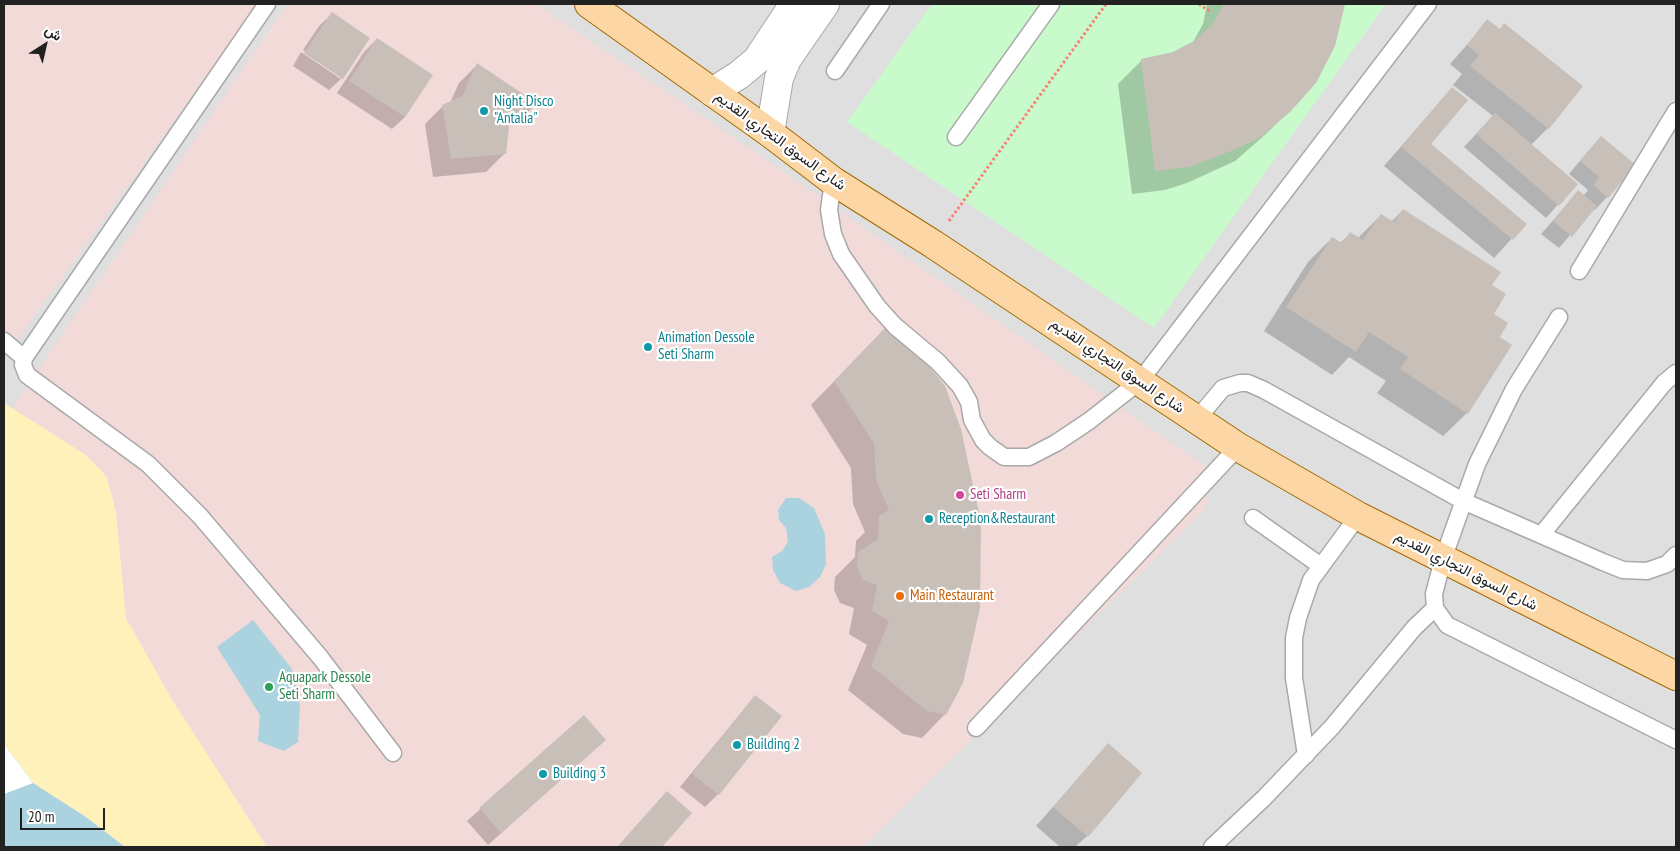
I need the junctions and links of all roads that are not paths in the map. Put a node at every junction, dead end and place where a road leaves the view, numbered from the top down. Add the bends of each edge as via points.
1 (267, 4) edge
2 (589, 4) edge
3 (794, 4) edge
4 (824, 4) edge
5 (881, 4) edge
6 (1048, 4) edge
7 (1428, 4) edge
8 (835, 71) dead end
9 (712, 92) junction
10 (1676, 111) edge
11 (770, 132) junction
12 (956, 137) dead end
13 (833, 181) junction
14 (1579, 271) dead end
15 (1559, 317) dead end
16 (4, 341) edge
17 (24, 358) junction
18 (1676, 373) edge
19 (1140, 381) junction
20 (1197, 419) junction
21 (1238, 447) junction
22 (1463, 501) junction
23 (1358, 516) junction
24 (1253, 518) dead end
25 (1542, 534) junction
26 (1676, 556) edge
27 (1443, 559) junction
28 (1321, 566) junction
29 (1435, 608) junction
30 (1676, 676) edge
31 (976, 728) dead end
32 (1676, 740) edge
33 (393, 752) dead end
34 (1306, 755) junction
35 (1212, 847) edge

1 - 17 lane
2 - 9 main road, شارع السوق التجاري القديم
3 - 9 street via 757,60
4 - 11 street via 787,59 779,78
5 - 8 lane
6 - 12 lane
7 - 19 lane
9 - 11 main road, شارع السوق التجاري القديم
10 - 14 lane
11 - 13 main road, شارع السوق التجاري القديم
13 - 19 main road, شارع السوق التجاري القديم
13 - 19 lane via 830,222 841,254 882,314 938,362 960,386 983,440 1004,457 1038,454 1089,421
15 - 22 lane via 1494,426
16 - 17 lane
17 - 33 lane via 26,375 148,464 200,516 320,657
18 - 25 lane via 1664,383
19 - 20 main road, شارع السوق التجاري القديم
20 - 21 main road, شارع السوق التجاري القديم
20 - 22 lane via 1224,388 1240,383 1257,386
21 - 23 main road, شارع السوق التجاري القديم
21 - 31 lane
22 - 25 lane
22 - 27 lane
23 - 27 main road, شارع السوق التجاري القديم
23 - 28 lane
24 - 28 lane
25 - 26 lane via 1623,570 1647,571 1667,564
27 - 29 lane via 1434,594
27 - 30 main road, شارع السوق التجاري القديم
28 - 34 lane via 1304,598 1294,638 1294,678
29 - 32 lane via 1447,625
29 - 34 lane via 1414,628
34 - 35 lane

